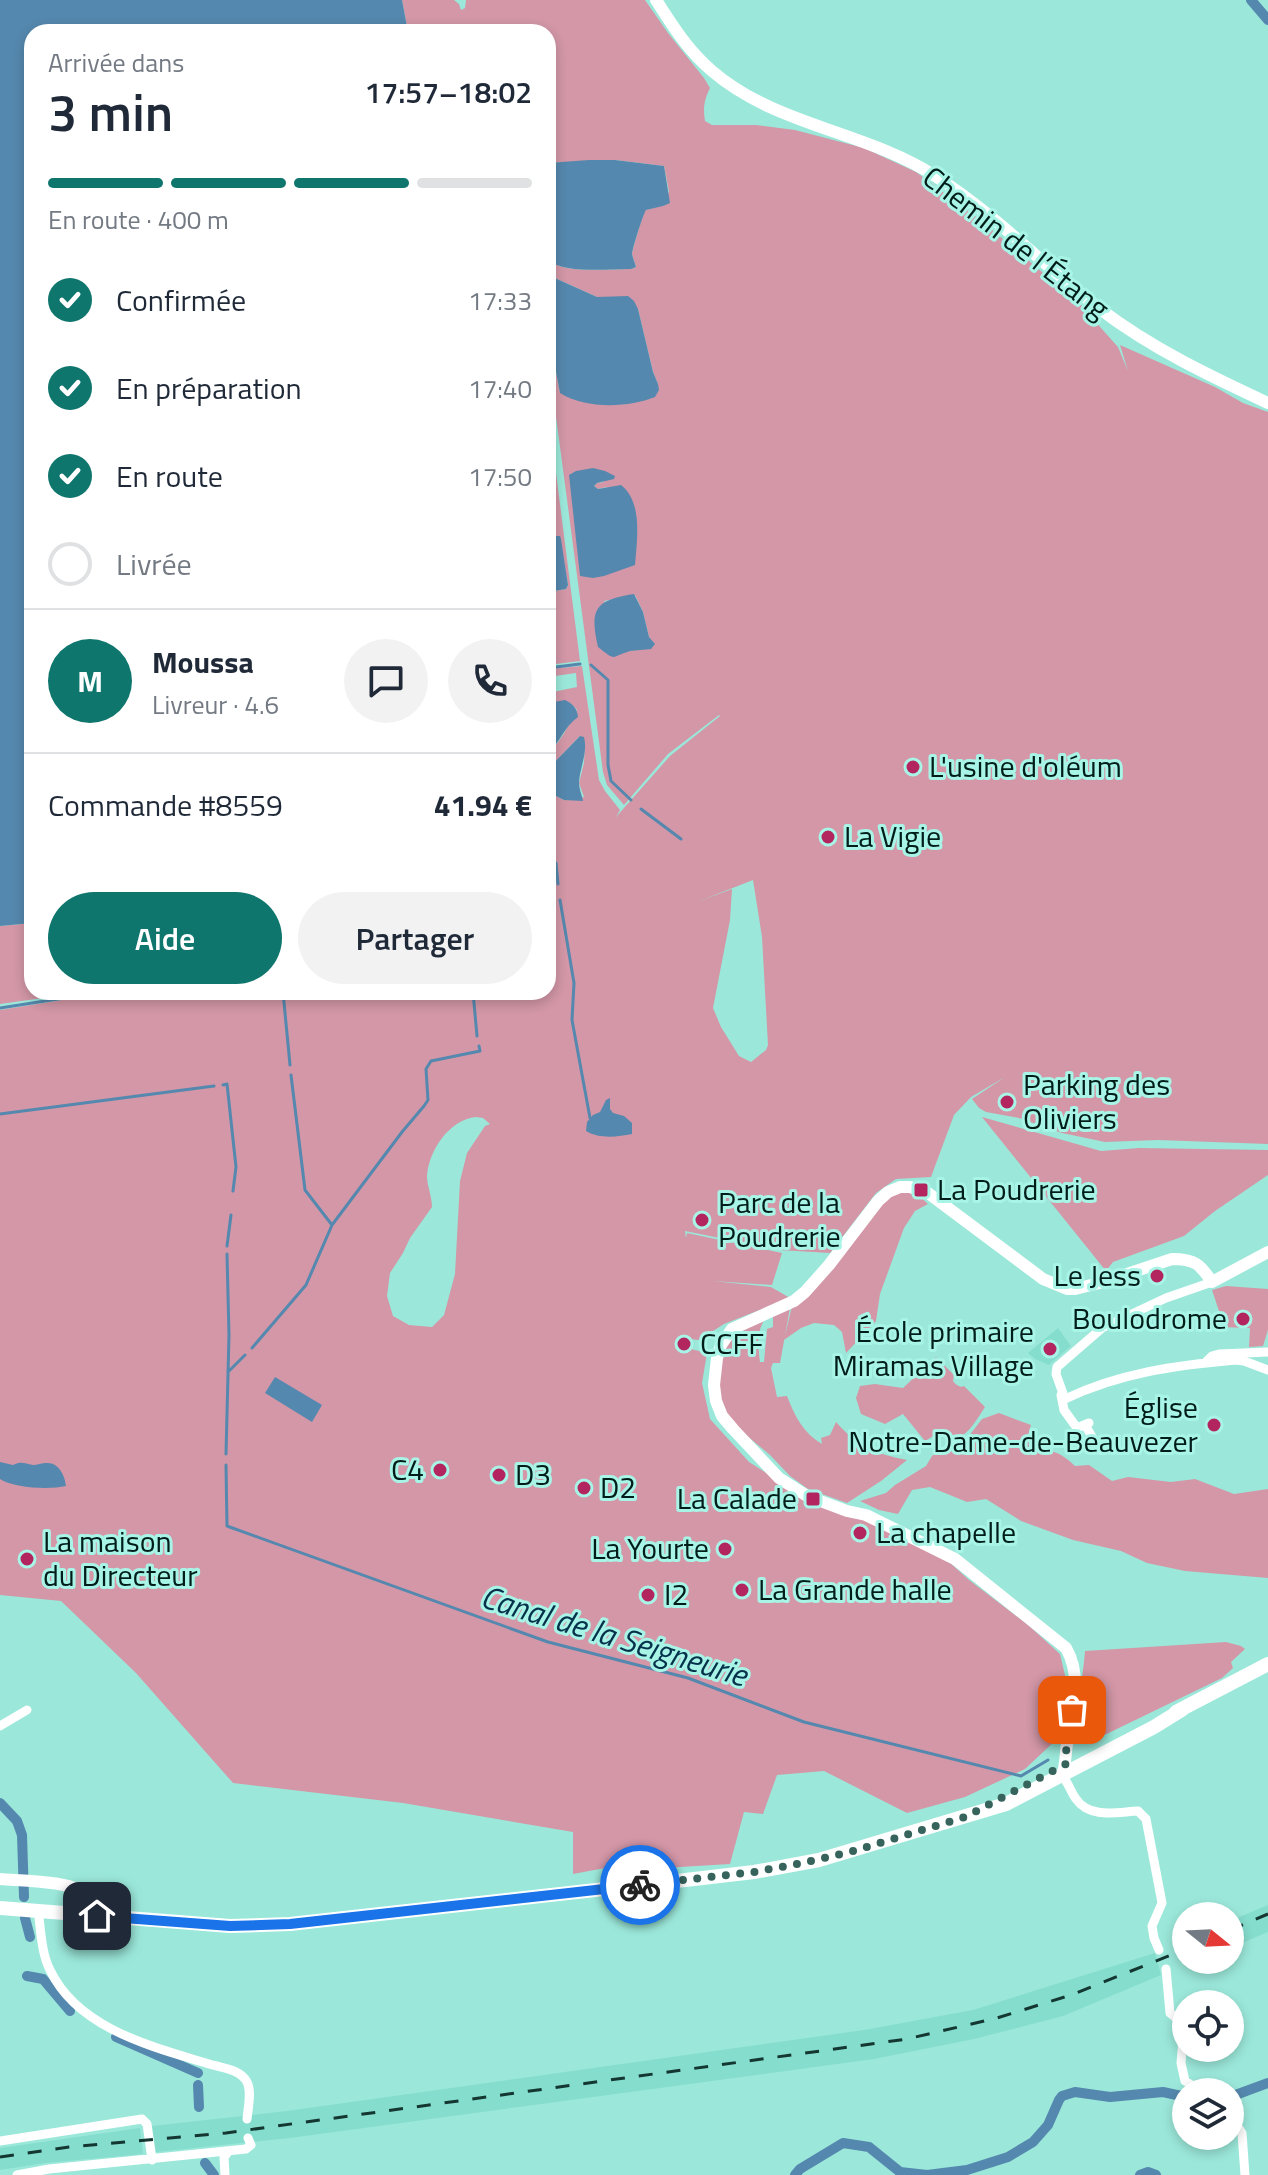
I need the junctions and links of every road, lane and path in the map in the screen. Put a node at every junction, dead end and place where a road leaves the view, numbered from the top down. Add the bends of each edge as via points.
1 (656, 0) edge
2 (1268, 403) edge
3 (1268, 1252) edge
4 (1212, 1282) junction
5 (1268, 1352) edge
6 (1205, 1363) junction
7 (1268, 1370) edge
8 (1060, 1384) junction
9 (1101, 1450) dead end
10 (1268, 1664) edge
11 (1183, 1709) junction
12 (27, 1710) dead end
13 (0, 1726) edge
14 (1063, 1768) junction
15 (965, 1817) junction
16 (0, 1879) edge
17 (0, 1908) edge
18 (38, 1910) junction
19 (97, 1916) junction
20 (1159, 1950) dead end
21 (1166, 1969) dead end
22 (1184, 2078) edge
23 (247, 2119) dead end
24 (248, 2138) dead end
25 (0, 2141) edge
26 (1243, 2150) edge
27 (229, 2151) junction
28 (151, 2157) junction
29 (37, 2173) edge
30 (17, 2175) edge
31 (225, 2175) edge
32 (1245, 2175) edge

1 - 2 street, Chemin de l’Étang via 691,51 731,86 779,112 884,149 932,174 1123,325 1170,355
3 - 4 street
4 - 8 street via 1102,1328 1057,1367
4 - 14 street via 1199,1264 1172,1259 1075,1289 1054,1285 928,1193 900,1187 878,1201 805,1292 732,1329 717,1358 714,1385 722,1416 779,1478 807,1496 876,1519 955,1559 1066,1648 1075,1677
5 - 6 street via 1219,1354
6 - 7 street via 1244,1361
6 - 8 street via 1164,1367 1065,1399
8 - 9 street via 1064,1410 1084,1425
10 - 11 main road
11 - 14 main road
11 - 14 main road
12 - 13 street
14 - 15 main road
14 - 15 main road via 1006,1804
14 - 20 street via 1074,1796 1092,1812 1138,1811 1146,1819 1162,1903 1152,1926
15 - 19 main road via 835,1856 754,1872 307,1923 230,1926
16 - 19 street via 75,1888 90,1898
17 - 18 main road
18 - 19 main road
18 - 23 street via 45,1957 69,1998 118,2032 161,2051 235,2071 249,2088
21 - 22 street via 1170,2013 1184,2026
24 - 27 street via 251,2145 246,2149
25 - 28 street via 142,2119
26 - 32 street
27 - 28 street
27 - 31 street
28 - 29 street
29 - 30 street

